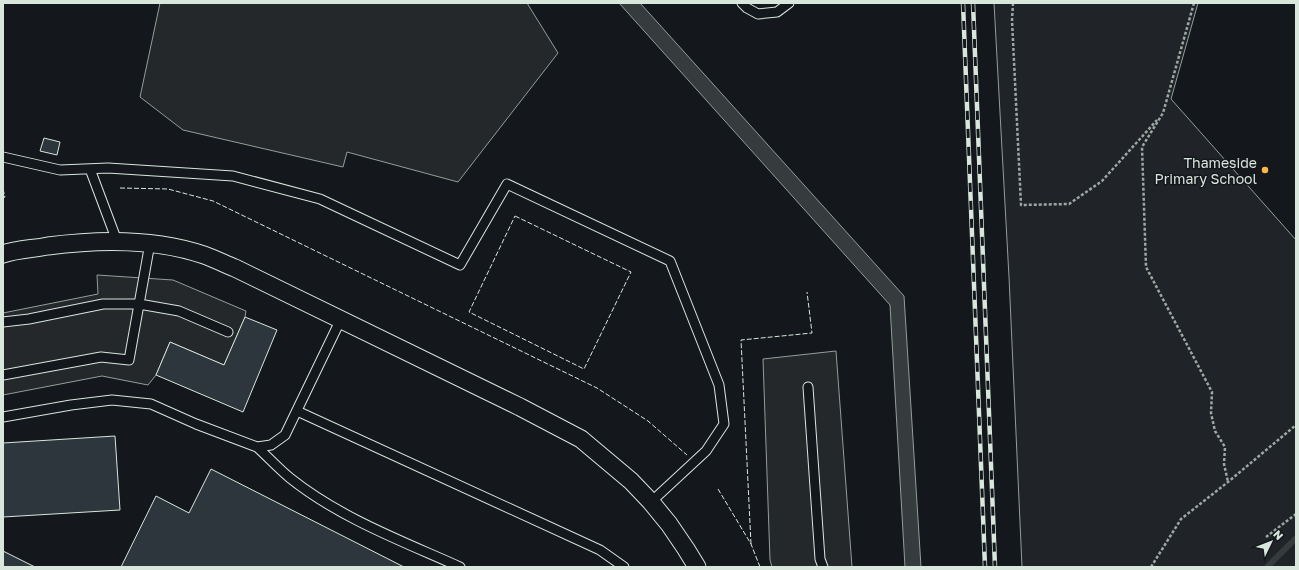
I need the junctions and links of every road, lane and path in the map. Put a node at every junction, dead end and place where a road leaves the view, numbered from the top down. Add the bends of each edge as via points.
1 (742, 3) edge
2 (789, 3) edge
3 (1013, 3) edge
4 (1194, 3) edge
5 (1163, 113) junction
6 (3, 157) edge
7 (90, 169) junction
8 (116, 241) junction
9 (150, 243) junction
10 (3, 254) edge
11 (139, 304) junction
12 (341, 319) junction
13 (3, 322) edge
14 (228, 332) dead end
15 (3, 375) edge
16 (808, 387) dead end
17 (297, 410) junction
18 (3, 417) edge
19 (1296, 425) edge
20 (257, 447) junction
21 (1228, 482) junction
22 (651, 502) junction
23 (1296, 514) edge
24 (1266, 537) dead end
25 (460, 567) edge
26 (624, 567) edge
27 (697, 567) edge
28 (823, 567) edge
29 (1151, 567) edge

1 - 2 lane via 758,14 777,12
3 - 5 path via 1021,205 1069,204 1102,181
4 - 5 path
5 - 21 path via 1142,147 1146,267 1212,392 1211,413 1215,431 1225,447 1224,464
6 - 7 lane via 60,170
7 - 8 lane
7 - 22 lane via 232,176 320,199 460,265 507,184 670,261 719,385 724,424 706,451
8 - 9 street
8 - 10 street via 57,245
9 - 11 lane
9 - 12 street via 204,255
11 - 13 lane via 103,304
11 - 14 lane via 179,310
11 - 15 lane via 130,360 101,357
12 - 17 lane
12 - 22 street via 580,439 631,481
16 - 28 lane via 820,559
17 - 20 lane via 285,435 272,445
17 - 26 lane via 600,550
18 - 20 lane via 72,404 112,400 151,404
19 - 21 path
20 - 25 lane via 290,478 321,499 366,525
21 - 29 path via 1180,519
22 - 27 street
23 - 24 path

